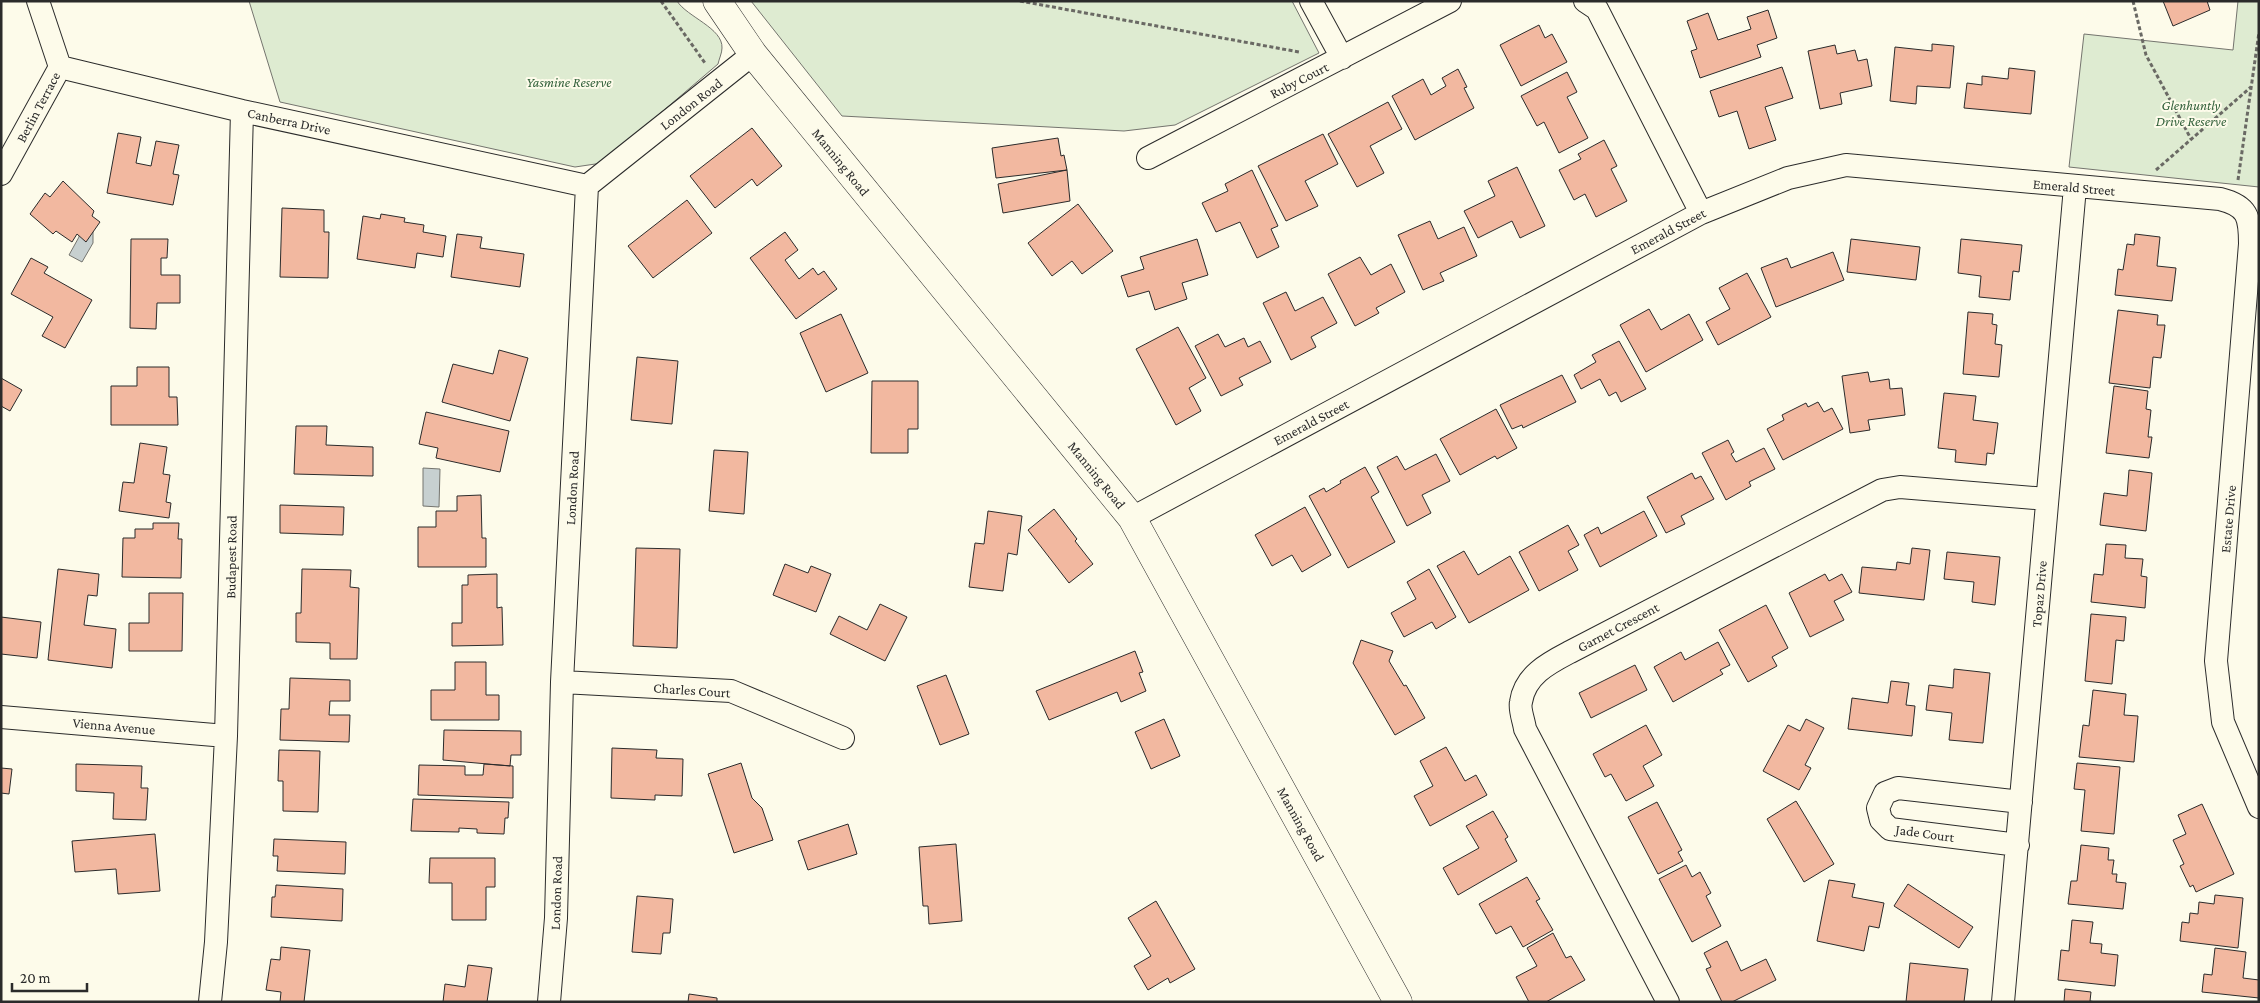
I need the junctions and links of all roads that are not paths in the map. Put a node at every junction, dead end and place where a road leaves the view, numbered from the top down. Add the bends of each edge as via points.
1 (38, 1) edge
2 (717, 1) edge
3 (1311, 1) edge
4 (1450, 1) edge
5 (1585, 1) edge
6 (753, 54) junction
7 (1342, 58) junction
8 (60, 67) junction
9 (242, 111) junction
10 (1148, 158) dead end
11 (1, 174) edge
12 (587, 186) junction
13 (2074, 187) junction
14 (1701, 212) junction
15 (2250, 224) joint
16 (2047, 499) junction
17 (1132, 518) junction
18 (562, 682) junction
19 (1, 717) edge
20 (226, 736) junction
21 (843, 738) dead end
22 (2257, 798) edge
23 (2021, 802) junction
24 (2018, 845) junction
25 (210, 1002) edge
26 (549, 1002) edge
27 (1398, 1002) edge
28 (1668, 1002) edge
29 (2003, 1002) edge

1 - 8 street
2 - 6 street, Manning Road
3 - 7 street
4 - 7 street, Ruby Court
5 - 14 street via 1597,9
6 - 12 street, London Road
6 - 17 street, Manning Road
7 - 10 street, Ruby Court
8 - 9 street, Canberra Drive
8 - 11 street, Berlin Terrace
9 - 12 street, Canberra Drive
9 - 20 street, Budapest Road
12 - 18 street, London Road
13 - 14 street, Emerald Street via 1846,165 1788,178
13 - 15 street, Emerald Street via 2235,203 2244,210
13 - 16 street, Topaz Drive
14 - 17 street, Emerald Street
15 - 22 street, Estate Drive via 2216,661 2223,722
16 - 23 street, Topaz Drive
16 - 28 street, Garnet Crescent via 1900,487 1882,490 1543,666 1530,679 1520,702 1525,729
17 - 27 street, Manning Road
18 - 21 street, Charles Court via 731,691
18 - 26 street, London Road via 556,918
19 - 20 street, Vienna Avenue
20 - 25 street, Budapest Road
23 - 24 street, Topaz Drive
23 - 24 street, Jade Court via 1898,788 1885,794 1878,808 1881,820 1890,828
24 - 29 street, Topaz Drive

